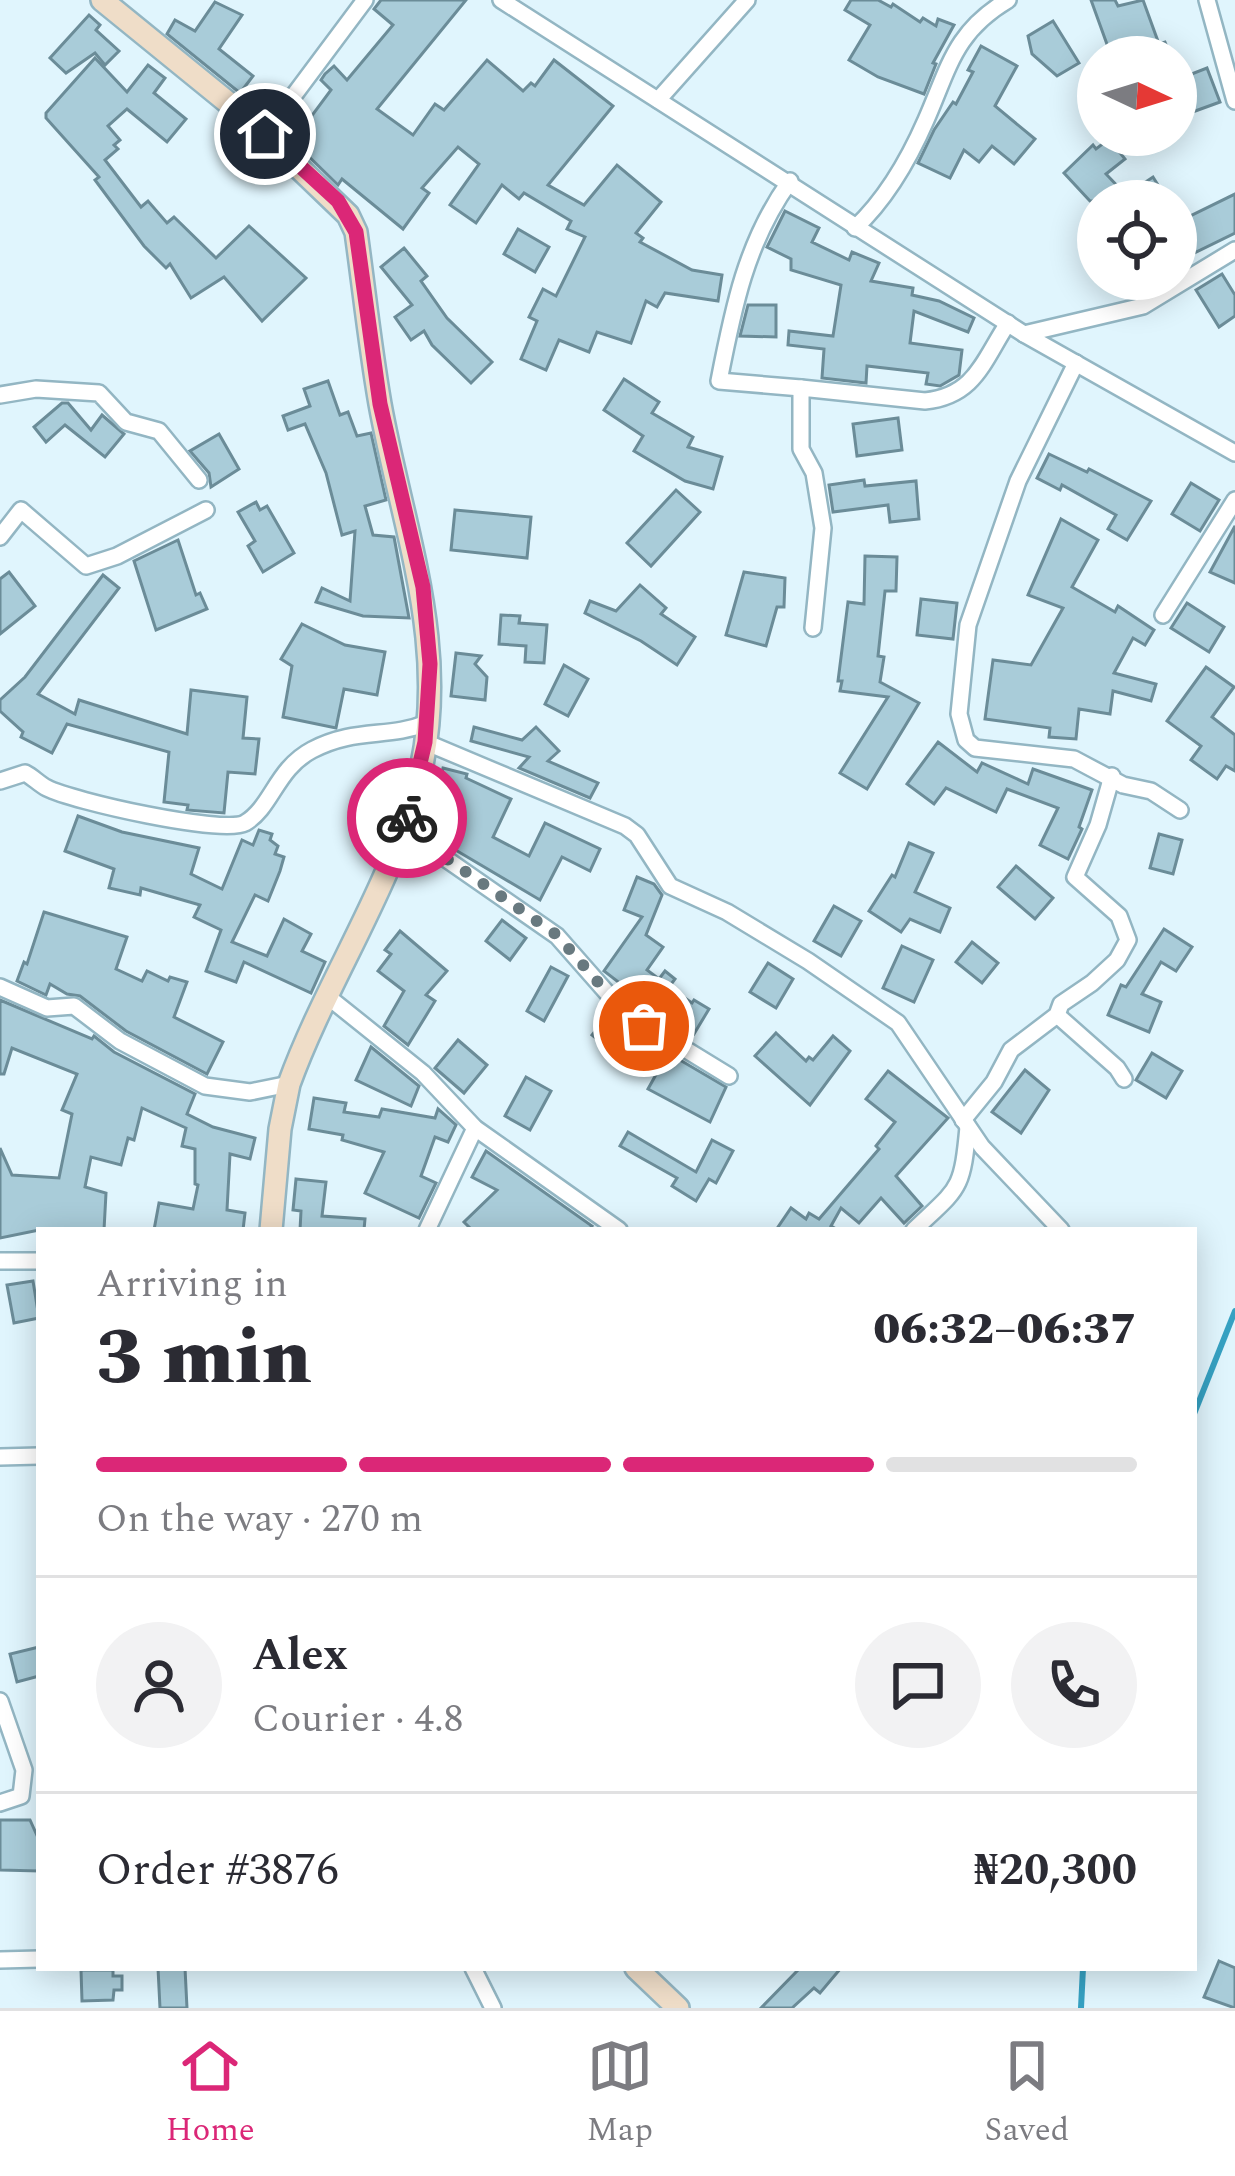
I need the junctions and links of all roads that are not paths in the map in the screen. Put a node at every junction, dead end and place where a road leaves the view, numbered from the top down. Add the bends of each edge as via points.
1 (102, 0) edge
2 (365, 0) edge
3 (501, 0) edge
4 (747, 0) edge
5 (1008, 0) edge
6 (1207, 0) edge
7 (658, 100) junction
8 (1235, 101) edge
9 (265, 134) junction
10 (790, 181) junction
11 (855, 228) junction
12 (1235, 250) edge
13 (1008, 323) junction
14 (1024, 334) junction
15 (1076, 363) junction
16 (801, 388) junction
17 (0, 395) edge
18 (1235, 454) edge
19 (199, 480) dead end
20 (1235, 500) edge
21 (206, 510) dead end
22 (0, 537) edge
23 (1163, 615) dead end
24 (813, 628) dead end
25 (426, 732) junction
26 (1112, 776) junction
27 (0, 781) edge
28 (1180, 810) dead end
29 (404, 829) junction
30 (0, 987) edge
31 (327, 995) junction
32 (1057, 1015) junction
33 (729, 1076) dead end
34 (1124, 1079) dead end
35 (290, 1084) junction
36 (966, 1123) junction
37 (475, 1128) junction
38 (272, 1227) edge
39 (428, 1227) edge
40 (615, 1227) edge
41 (917, 1227) edge
42 (1058, 1227) edge
43 (0, 1261) edge
44 (36, 1262) edge
45 (36, 1456) edge
46 (0, 1457) edge
47 (0, 1701) edge
48 (0, 1803) edge
49 (36, 1959) edge
50 (0, 1960) edge
51 (474, 1971) edge
52 (639, 1971) edge
53 (493, 2008) edge
54 (678, 2008) edge

1 - 9 street
2 - 9 street
3 - 7 street
4 - 7 street
5 - 11 street via 952,54 890,186
6 - 8 street
7 - 10 street
9 - 25 street via 338,201 356,232 380,404 423,587
10 - 11 street
10 - 16 street via 743,268 719,381
11 - 13 street
12 - 14 street via 1143,306
13 - 14 street
13 - 16 street via 963,391 944,399
14 - 15 street
15 - 18 street
15 - 26 street via 1018,481 974,603 959,714 975,748 1074,759
16 - 24 street via 801,448 823,528
17 - 19 street via 36,388 99,393 126,422 159,431
20 - 23 street
21 - 22 street via 86,566 21,510
25 - 27 street via 353,733 311,750 280,775 256,814 234,827 106,805 50,790 25,773
25 - 29 street
25 - 36 street via 625,826 670,886 727,912 874,1004 898,1023
26 - 28 street
26 - 32 street via 1076,877 1119,916 1128,940
29 - 31 street
29 - 33 street via 557,935 623,1011
30 - 35 street via 47,1008 74,1006 205,1086 250,1092
31 - 35 street
31 - 37 street via 423,1073
32 - 34 street
32 - 36 street via 1011,1050
35 - 38 street
36 - 41 street via 952,1196
36 - 42 street
37 - 39 street
37 - 40 street
43 - 44 street
45 - 46 street
47 - 48 street via 24,1770 21,1796
49 - 50 street
51 - 53 street
52 - 54 street

